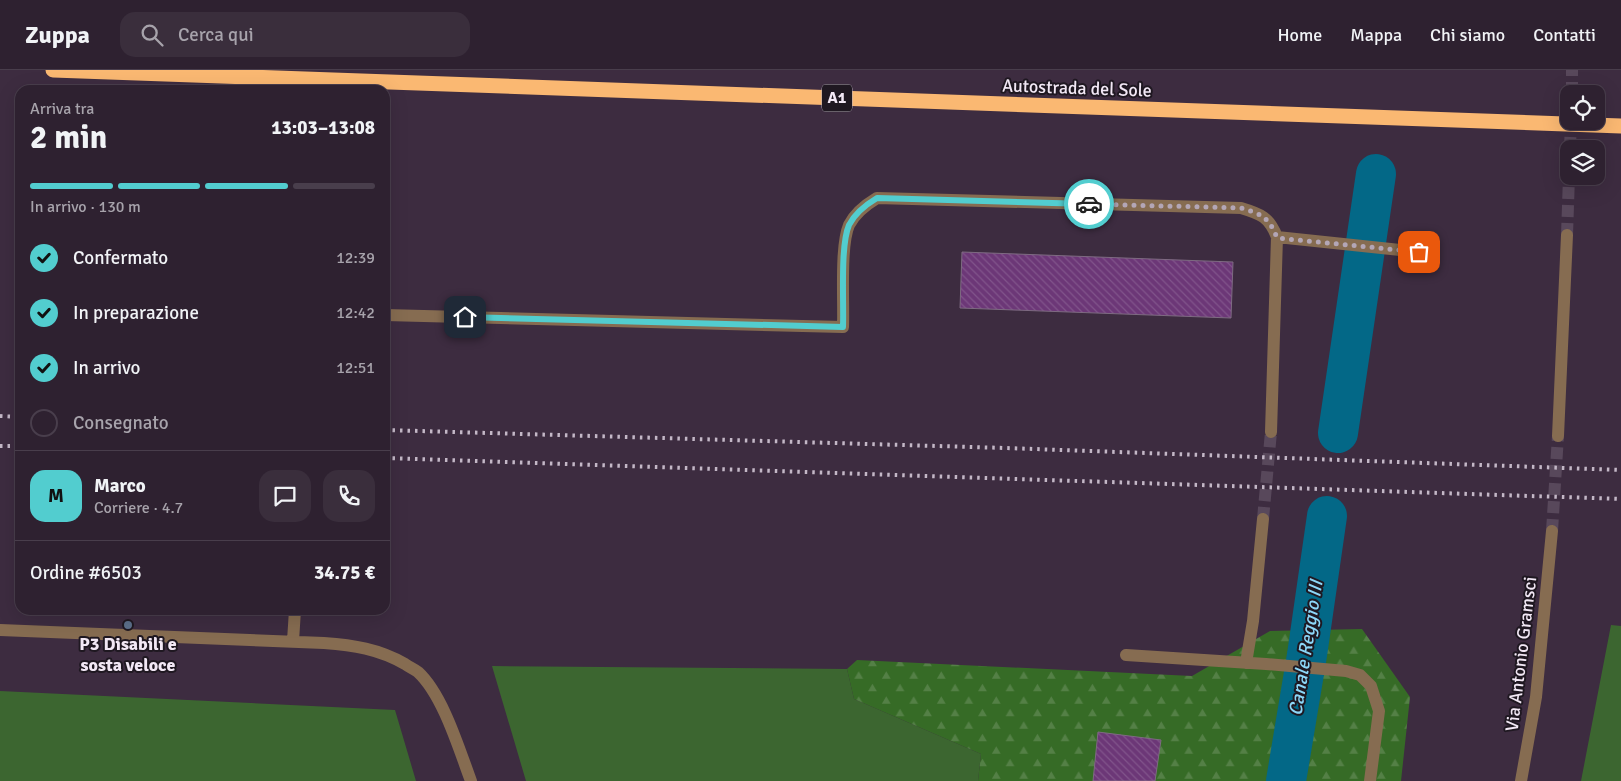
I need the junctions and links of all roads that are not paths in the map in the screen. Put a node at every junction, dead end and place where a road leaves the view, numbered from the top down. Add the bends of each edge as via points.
1 (53, 70) edge
2 (1621, 126) edge
3 (1567, 235) tunnel mouth
4 (1277, 238) junction
5 (1419, 252) dead end
6 (390, 314) edge
7 (1271, 432) tunnel mouth
8 (1558, 436) tunnel mouth
9 (1263, 519) tunnel mouth
10 (1552, 531) tunnel mouth
11 (295, 615) edge
12 (0, 630) edge
13 (293, 642) junction
14 (1126, 655) dead end
15 (1246, 663) junction
16 (471, 781) edge
17 (1370, 781) edge
18 (1521, 781) edge

1 - 2 highway, Autostrada del Sole / A1
3 - 8 street
4 - 5 street
4 - 6 street via 1262,214 1241,208 877,198 863,207 849,224 844,248 843,327
4 - 7 street
9 - 15 street
10 - 18 street, Via Antonio Gramsci via 1536,697
11 - 13 street
12 - 13 street
13 - 16 street via 357,645 390,655 418,672 435,694 448,720
14 - 15 street
15 - 17 street via 1346,671 1360,675 1371,686 1379,712

